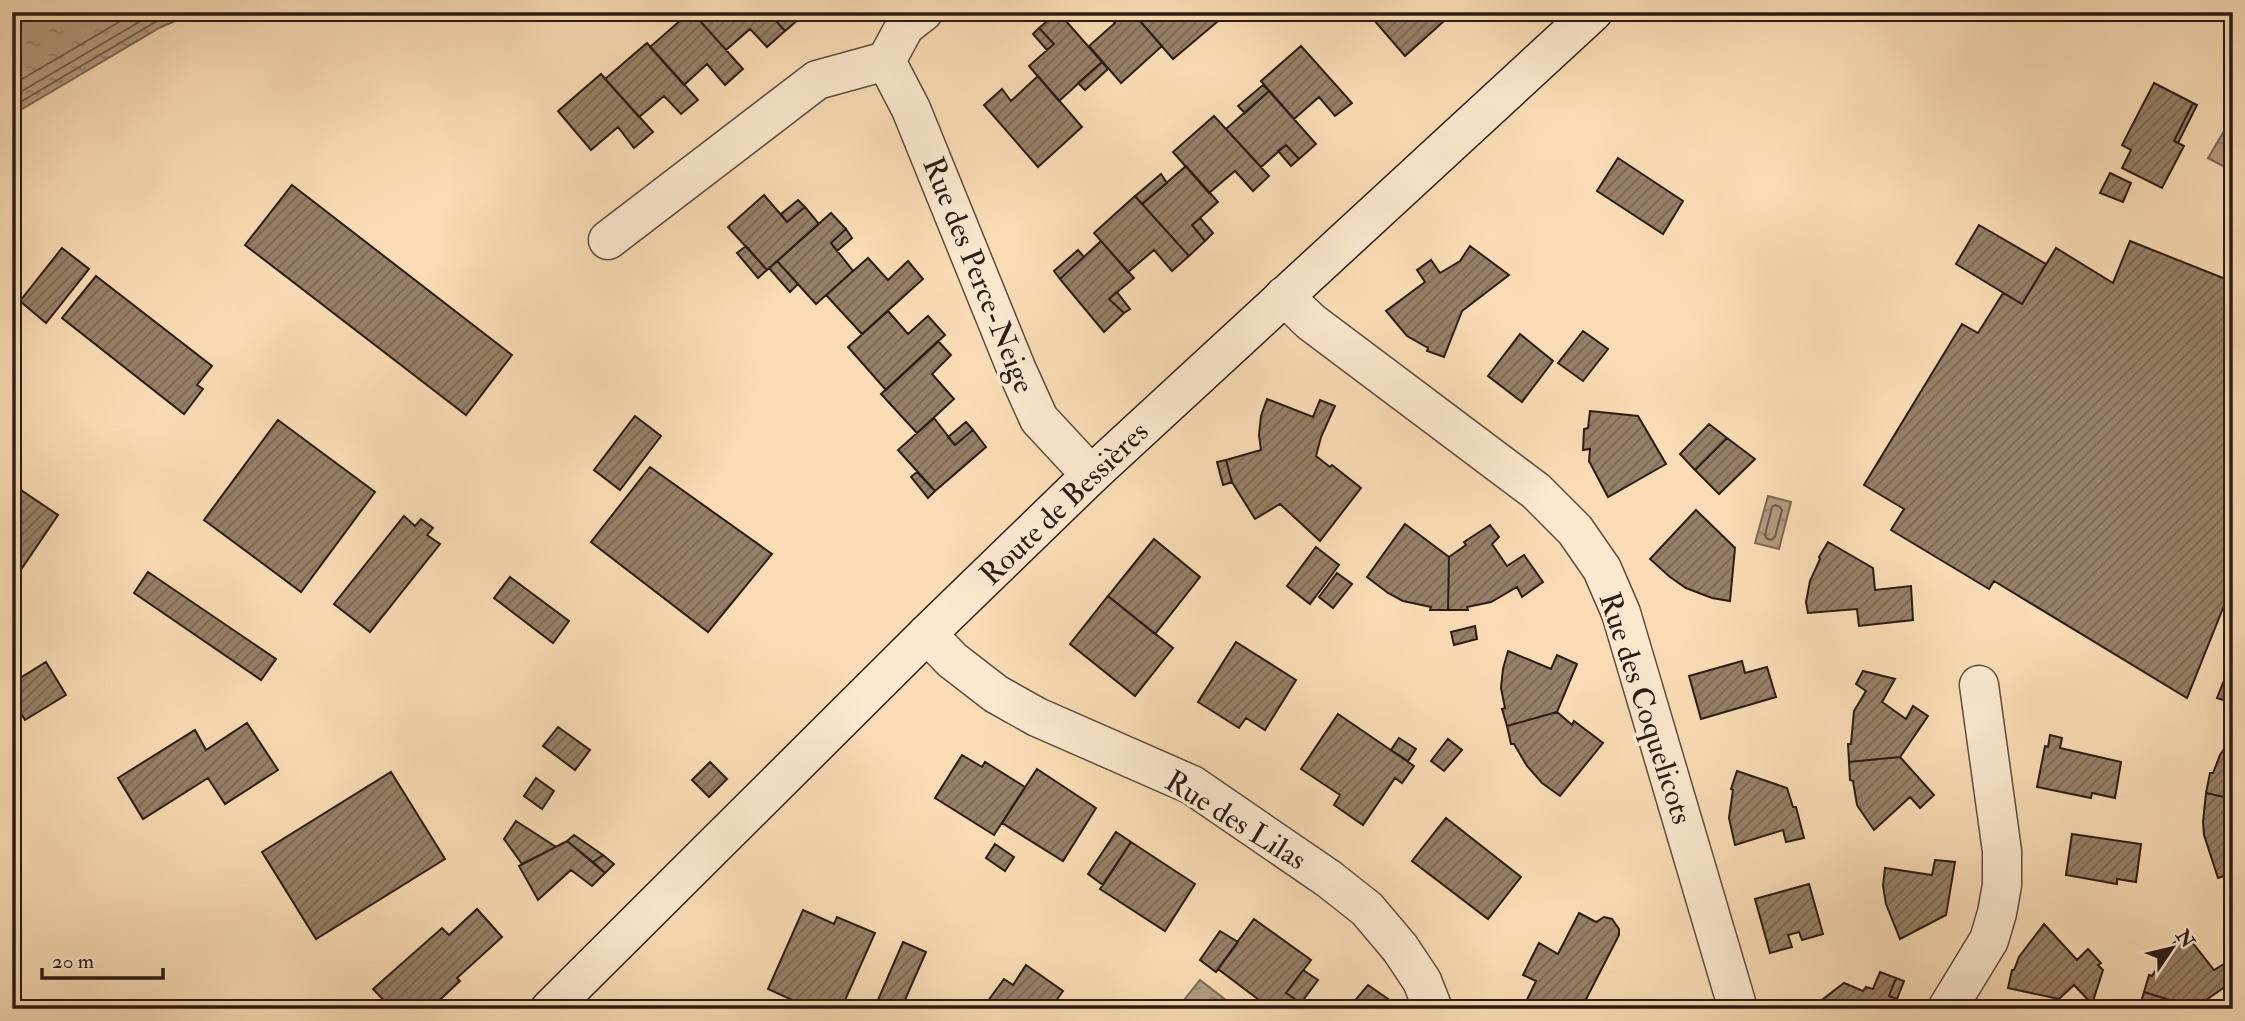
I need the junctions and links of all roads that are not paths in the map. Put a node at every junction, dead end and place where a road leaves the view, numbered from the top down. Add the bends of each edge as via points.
1 (923, 12) edge
2 (1593, 12) edge
3 (886, 61) junction
4 (608, 240) dead end
5 (1284, 296) junction
6 (1091, 475) junction
7 (927, 634) junction
8 (1979, 685) dead end
9 (550, 1009) edge
10 (1433, 1009) edge
11 (1738, 1009) edge
12 (1947, 1009) edge

1 - 3 street via 905,26
2 - 5 street, Route de Bessières
3 - 4 street via 817,80
3 - 6 street, Rue des Perce-Neige via 911,109 1039,419
5 - 6 street, Route de Bessières
5 - 11 street, Rue des Coquelicots via 1311,322 1536,491 1575,530 1602,569 1621,612
6 - 7 street, Route de Bessières
7 - 9 street, Route de Bessières
7 - 10 street, Rue des Lilas via 996,694 1037,717 1192,785 1329,879 1367,909 1400,948 1422,981
8 - 12 street via 2003,851 2002,885 1989,940

